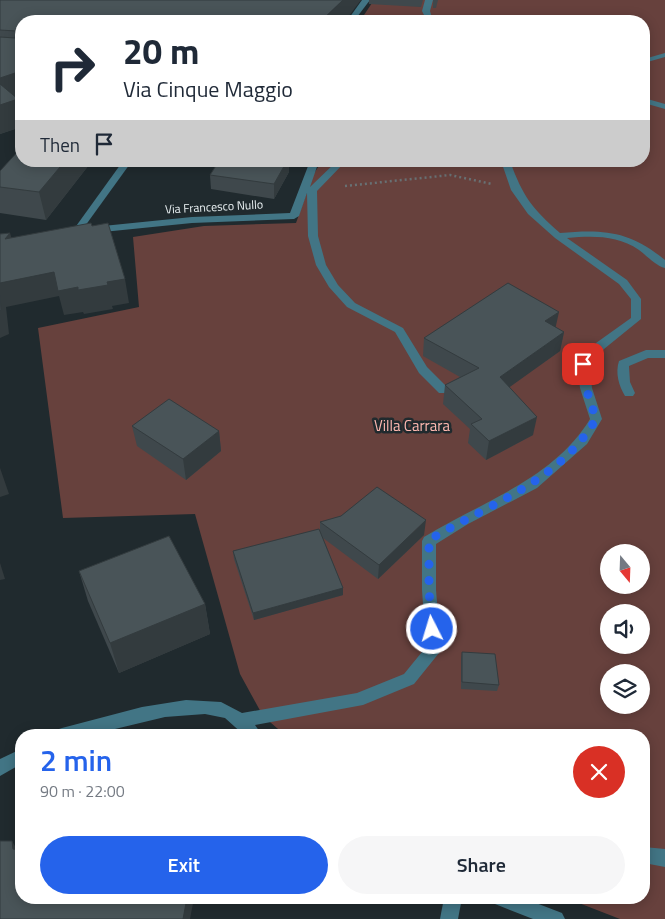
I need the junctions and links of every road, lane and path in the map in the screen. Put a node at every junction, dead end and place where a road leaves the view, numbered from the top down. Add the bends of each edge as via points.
1 (366, 0) edge
2 (428, 0) edge
3 (355, 15) edge
4 (428, 15) edge
5 (665, 56) edge
6 (650, 60) edge
7 (650, 102) edge
8 (665, 106) edge
9 (123, 167) edge
10 (313, 167) edge
11 (336, 167) edge
12 (507, 167) edge
13 (312, 190) junction
14 (516, 190) junction
15 (558, 236) junction
16 (665, 265) edge
17 (665, 354) edge
18 (443, 390) dead end
19 (629, 393) dead end
20 (241, 720) junction
21 (87, 729) edge
22 (249, 729) edge
23 (15, 759) edge
24 (0, 768) edge
25 (650, 855) edge
26 (665, 858) edge
27 (452, 904) edge
28 (517, 904) edge
29 (449, 919) edge
30 (556, 919) edge

1 - 3 street
2 - 4 street
5 - 6 street
7 - 8 street
9 - 10 street, Via Francesco Nullo via 73,232 192,220 294,216
11 - 13 street
12 - 14 street
13 - 14 path via 450,175
13 - 18 street via 313,236 321,264 334,287 351,305 399,330 423,370
14 - 15 street via 531,212
15 - 16 street via 597,232 625,238 645,248
15 - 20 street via 622,282 636,299 636,319 600,346 583,364 586,388 596,419 583,441 532,485 429,540 434,649 409,679 358,700
17 - 19 street via 646,354 623,364 624,382
20 - 21 street via 221,709 180,707
20 - 22 street
23 - 24 street
25 - 26 street
27 - 29 street
28 - 30 street

